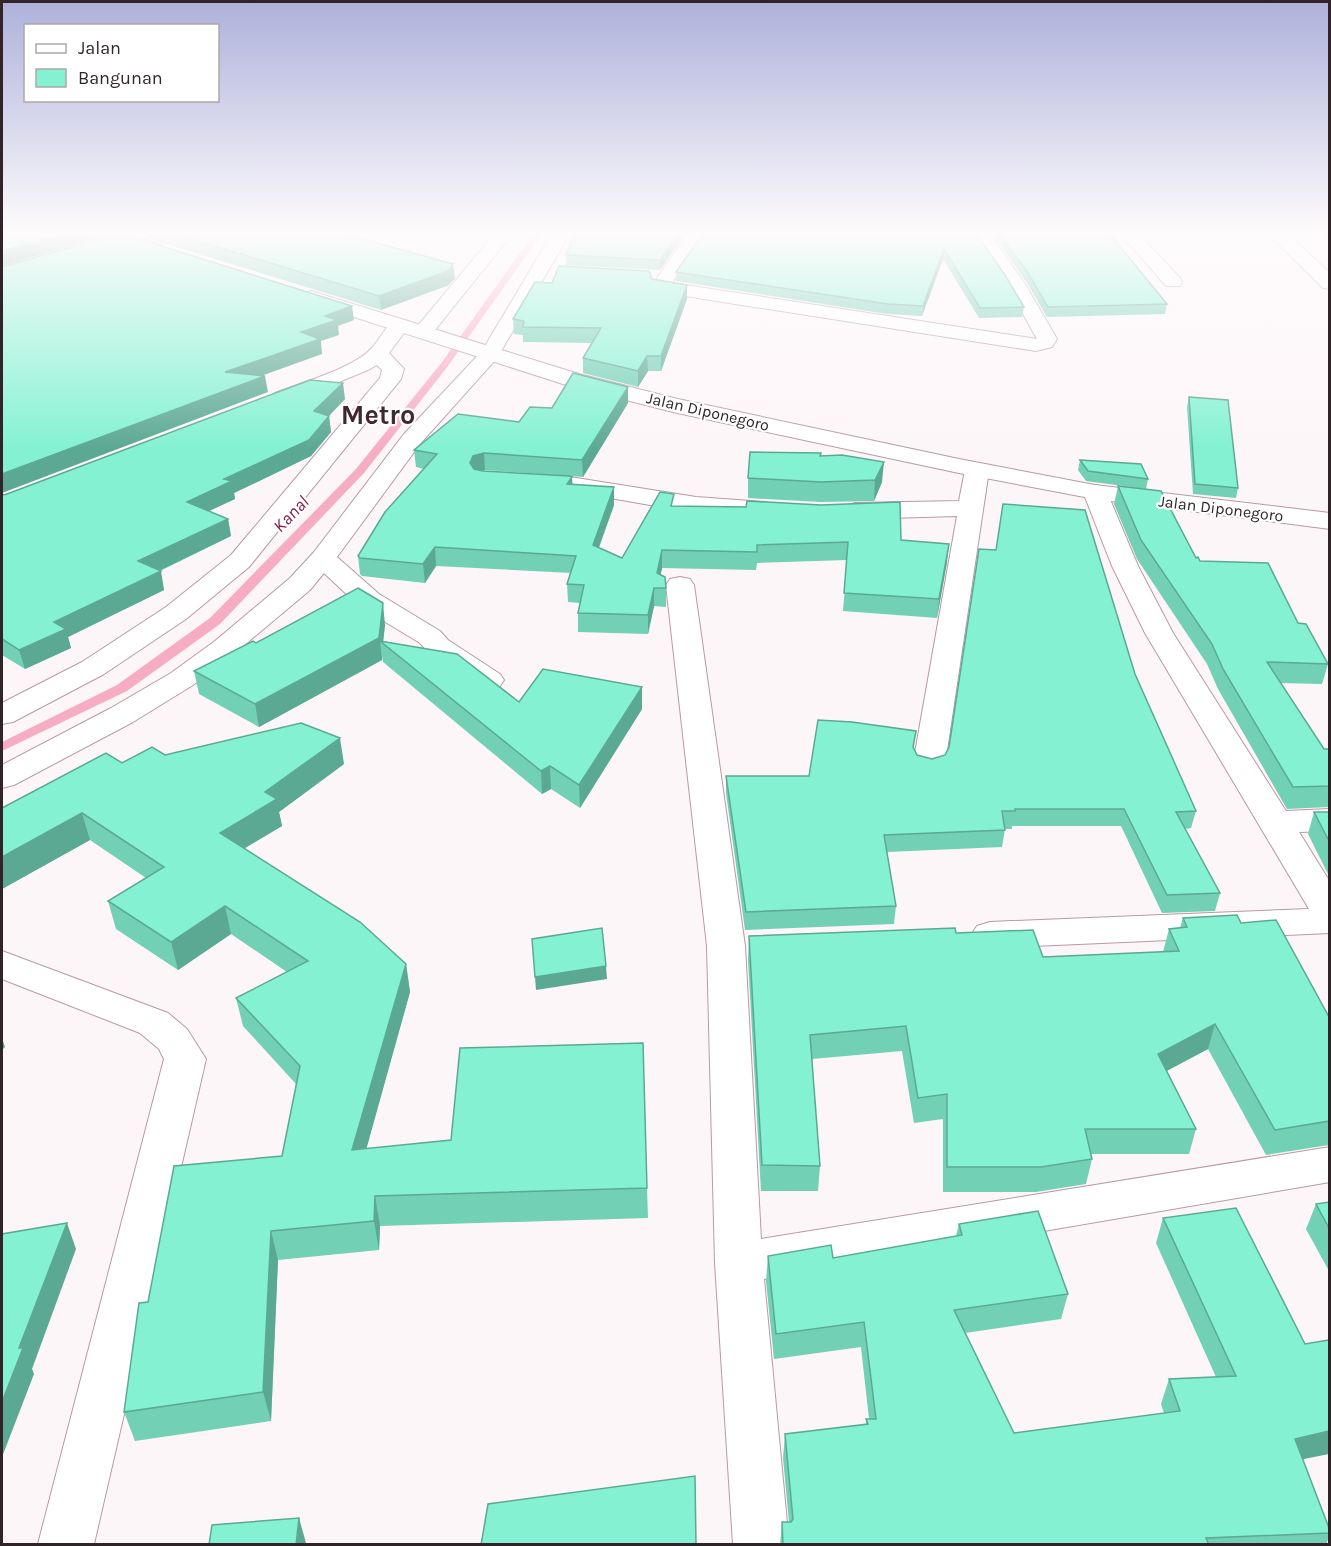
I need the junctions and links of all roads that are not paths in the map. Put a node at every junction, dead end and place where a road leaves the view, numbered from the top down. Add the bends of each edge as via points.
1 (334, 304) edge
2 (449, 304) edge
3 (515, 304) edge
4 (768, 304) edge
5 (1029, 304) edge
6 (400, 325) junction
7 (427, 333) junction
8 (483, 352) junction
9 (378, 354) junction
10 (263, 406) edge
11 (976, 470) junction
12 (506, 480) edge
13 (1095, 492) junction
14 (970, 508) junction
15 (788, 511) edge
16 (832, 512) edge
17 (1329, 521) edge
18 (323, 558) junction
19 (680, 585) dead end
20 (506, 693) edge
21 (8, 705) edge
22 (929, 764) edge
23 (2, 778) edge
24 (1329, 820) edge
25 (1276, 822) junction
26 (1329, 914) edge
27 (1329, 921) edge
28 (951, 937) edge
29 (2, 964) edge
30 (1329, 1164) edge
31 (739, 1263) junction
32 (66, 1545) edge
33 (761, 1545) edge

1 - 6 street, Jalan Diponegoro
2 - 7 street
3 - 8 street
4 - 5 street via 1036,345 1045,343 1047,339
6 - 7 street, Jalan Diponegoro
6 - 9 street
7 - 8 street, Jalan Diponegoro
8 - 11 street, Jalan Diponegoro via 677,406
8 - 18 street
9 - 10 street via 345,374
9 - 21 street via 393,369 390,379 240,561 176,612 103,662
11 - 13 street, Jalan Diponegoro
11 - 14 street
12 - 15 street via 570,484 696,505
13 - 17 street, Jalan Diponegoro
13 - 25 street via 1125,566 1159,633
14 - 16 street
14 - 22 street
18 - 20 street via 369,600 430,637
18 - 23 street via 268,612 182,679
19 - 31 street via 744,945
24 - 25 street
25 - 26 street
27 - 28 street
29 - 32 street via 154,1023 172,1039 185,1059
30 - 31 street
31 - 33 street

